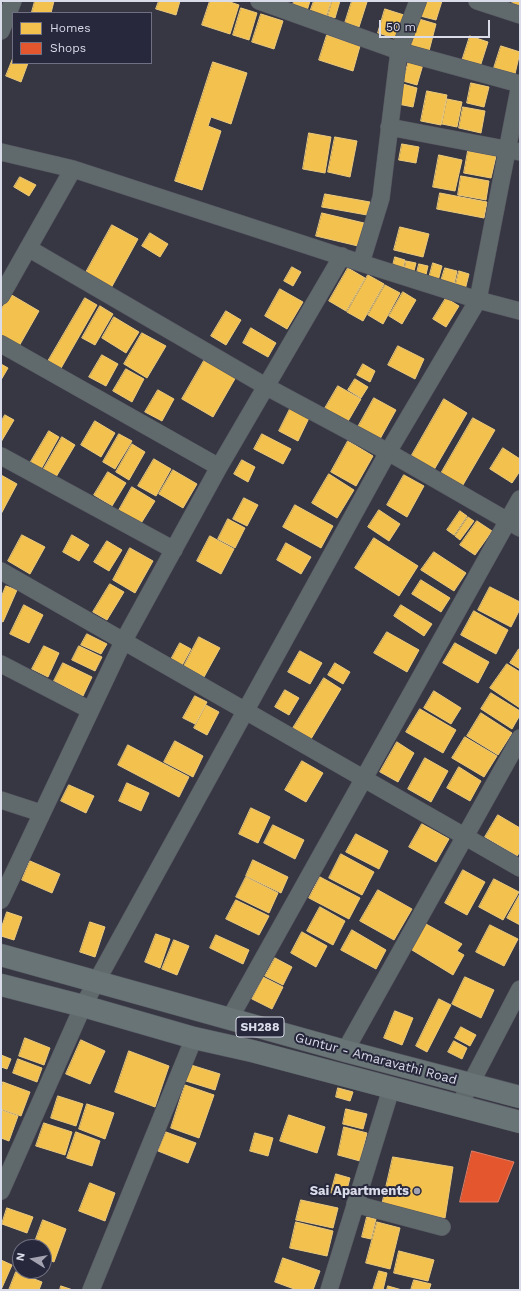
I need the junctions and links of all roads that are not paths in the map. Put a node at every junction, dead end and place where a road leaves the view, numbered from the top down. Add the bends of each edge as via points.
1 (13, 1) edge
2 (258, 1) edge
3 (418, 1) edge
4 (477, 1) edge
5 (520, 15) edge
6 (1, 31) edge
7 (399, 51) junction
8 (520, 84) edge
9 (389, 127) junction
10 (514, 151) edge
11 (1, 152) edge
12 (73, 169) junction
13 (28, 248) junction
14 (342, 256) junction
15 (361, 264) junction
16 (1, 296) edge
17 (478, 300) junction
18 (520, 311) edge
19 (1, 344) edge
20 (267, 387) junction
21 (388, 452) junction
22 (1, 456) edge
23 (219, 467) junction
24 (520, 499) edge
25 (514, 524) edge
26 (174, 550) junction
27 (1, 571) edge
28 (123, 642) junction
29 (1, 664) edge
30 (90, 710) junction
31 (244, 712) junction
32 (520, 738) edge
33 (364, 779) junction
34 (1, 800) edge
35 (41, 813) junction
36 (465, 835) junction
37 (520, 868) edge
38 (1, 900) edge
39 (1, 955) edge
40 (97, 981) junction
41 (1, 985) edge
42 (520, 989) edge
43 (83, 1006) junction
44 (230, 1018) junction
45 (194, 1038) junction
46 (345, 1051) junction
47 (471, 1085) junction
48 (391, 1089) junction
49 (520, 1098) edge
50 (459, 1106) junction
51 (520, 1122) edge
52 (1, 1191) edge
53 (355, 1204) junction
54 (442, 1227) dead end
55 (91, 1290) edge
56 (329, 1290) edge

1 - 6 street
2 - 7 street
3 - 7 street
4 - 5 street
7 - 8 street
7 - 9 street
8 - 10 street
9 - 10 street
9 - 15 street via 381,198
10 - 17 street
11 - 12 street
12 - 13 street
12 - 14 street
13 - 16 street
13 - 20 street
14 - 15 street
14 - 20 street
15 - 17 street
17 - 18 street
17 - 21 street
19 - 23 street
20 - 21 street
20 - 23 street
21 - 25 street
21 - 31 street
22 - 26 street
23 - 26 street
24 - 25 street
25 - 33 street
26 - 28 street
27 - 28 street
28 - 30 street
28 - 31 street
29 - 30 street
30 - 35 street
31 - 33 street
31 - 40 street
32 - 36 street
33 - 36 street
33 - 44 street
34 - 35 street
35 - 38 street
36 - 37 street
36 - 46 street
39 - 40 main road, Guntur - Amaravathi Road / SH288
40 - 43 street
40 - 44 main road, Guntur - Amaravathi Road / SH288
41 - 43 main road, Guntur - Amaravathi Road / SH288
42 - 47 street
43 - 45 main road, Guntur - Amaravathi Road / SH288
43 - 52 street
44 - 46 main road, Guntur - Amaravathi Road / SH288
45 - 48 main road, Guntur - Amaravathi Road / SH288
45 - 55 street
46 - 47 main road, Guntur - Amaravathi Road / SH288
47 - 49 main road, Guntur - Amaravathi Road / SH288
47 - 50 street
48 - 50 main road, Guntur - Amaravathi Road / SH288
48 - 53 street
50 - 51 main road, Guntur - Amaravathi Road / SH288
53 - 54 street
53 - 56 street

